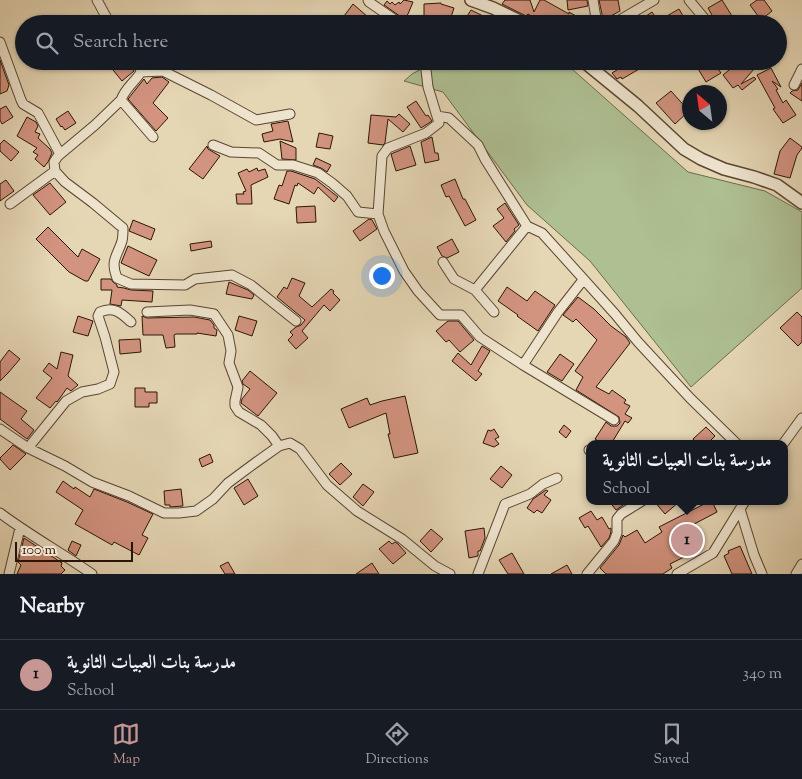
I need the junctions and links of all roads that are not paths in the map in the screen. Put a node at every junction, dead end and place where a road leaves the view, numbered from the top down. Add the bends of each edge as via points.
1 (97, 0) edge
2 (368, 0) edge
3 (471, 0) edge
4 (593, 0) edge
5 (654, 0) edge
6 (689, 0) edge
7 (494, 4) edge
8 (105, 15) edge
9 (388, 15) edge
10 (512, 15) edge
11 (596, 15) edge
12 (628, 15) edge
13 (702, 15) edge
14 (0, 42) edge
15 (802, 69) edge
16 (426, 70) edge
17 (594, 70) edge
18 (141, 72) joint
19 (794, 85) dead end
20 (121, 100) junction
21 (290, 114) dead end
22 (437, 116) junction
23 (153, 137) dead end
24 (213, 146) dead end
25 (60, 154) junction
26 (55, 171) junction
27 (802, 203) edge
28 (10, 204) dead end
29 (378, 214) junction
30 (527, 226) junction
31 (443, 262) dead end
32 (583, 280) junction
33 (475, 290) junction
34 (147, 312) dead end
35 (494, 312) dead end
36 (296, 321) dead end
37 (130, 322) dead end
38 (523, 365) junction
39 (802, 418) edge
40 (614, 420) dead end
41 (0, 430) edge
42 (733, 440) edge
43 (786, 440) edge
44 (279, 446) junction
45 (28, 448) junction
46 (557, 478) dead end
47 (636, 505) edge
48 (743, 505) edge
49 (0, 513) edge
50 (20, 528) junction
51 (802, 564) edge
52 (9, 574) edge
53 (92, 574) edge
54 (450, 574) edge
55 (478, 574) edge
56 (587, 574) edge
57 (677, 574) edge
58 (762, 574) edge
59 (796, 574) edge

1 - 8 street
2 - 9 street
3 - 7 street
4 - 11 street
5 - 12 street
6 - 13 street
7 - 10 street
14 - 25 street via 23,104 38,113
15 - 19 street
16 - 22 street
17 - 27 street via 684,149 700,159 777,185
18 - 20 street
18 - 21 street via 163,71 256,120
20 - 23 street
20 - 25 street
22 - 29 street via 439,122 426,133 388,148 382,156
22 - 30 street via 448,118 478,145
24 - 29 street via 231,152 259,153 276,165 318,173 347,196 358,212
25 - 26 street via 54,162
26 - 28 street
26 - 36 street via 123,228 113,269 117,278 131,284 185,285 195,279 232,275 252,285
29 - 38 street via 404,272 440,315 461,315 480,337
30 - 32 street via 542,233
30 - 33 street
31 - 33 street via 454,279
32 - 38 street
32 - 42 street
33 - 35 street
34 - 44 street via 190,310 214,314 228,335 229,363 238,386 235,406 261,425
37 - 45 street via 120,312 106,309 100,312 98,316 114,372 110,384 82,392 66,401
38 - 40 street
39 - 43 street
41 - 45 street
44 - 45 street via 196,511 179,513 164,513 92,482
44 - 54 street via 290,443 300,449 327,485 357,511
46 - 55 street via 505,504
47 - 56 street via 620,514 614,541
48 - 57 street via 713,553
48 - 58 street via 754,555
49 - 50 street
50 - 52 street
50 - 53 street
51 - 59 street

